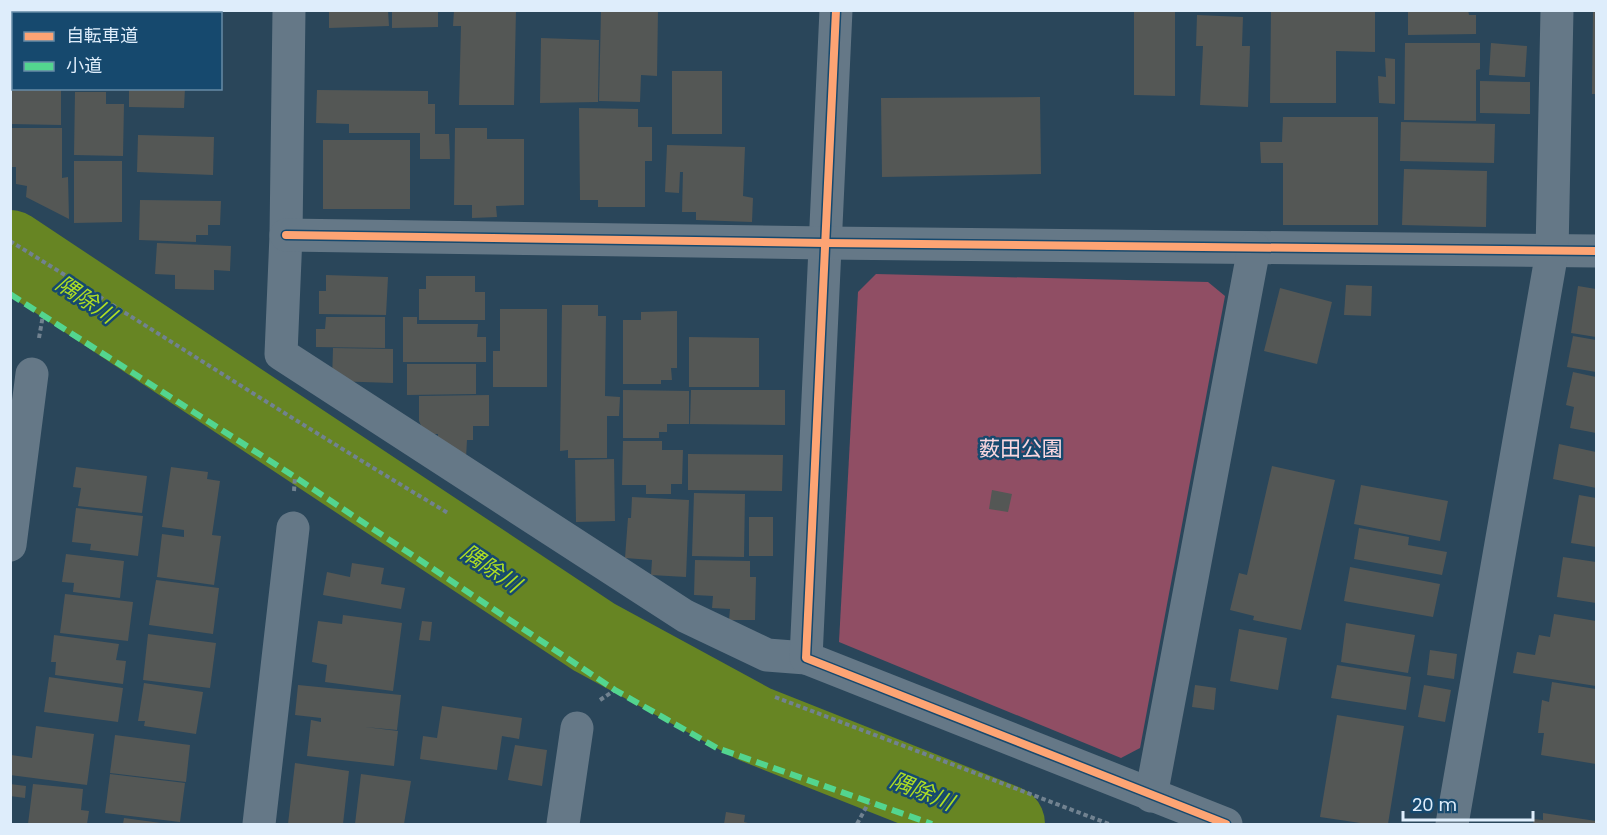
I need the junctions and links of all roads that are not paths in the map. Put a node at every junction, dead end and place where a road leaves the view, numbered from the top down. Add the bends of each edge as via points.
1 (289, 10) edge
2 (836, 10) edge
3 (1557, 10) edge
4 (286, 235) junction
5 (825, 243) junction
6 (1254, 249) junction
7 (1596, 251) edge
8 (1552, 252) junction
9 (32, 374) dead end
10 (293, 528) dead end
11 (10, 545) edge
12 (806, 658) junction
13 (577, 728) dead end
14 (1151, 796) junction
15 (259, 825) edge
16 (563, 825) edge
17 (1226, 825) edge
18 (1452, 825) edge

1 - 4 street
2 - 5 street
3 - 8 street
4 - 5 street
4 - 12 street via 280,354 685,616 767,655
5 - 6 street
5 - 12 street
6 - 8 street
6 - 14 street
7 - 8 street
8 - 18 street
9 - 11 street
10 - 15 street
12 - 14 street
13 - 16 street
14 - 17 street

